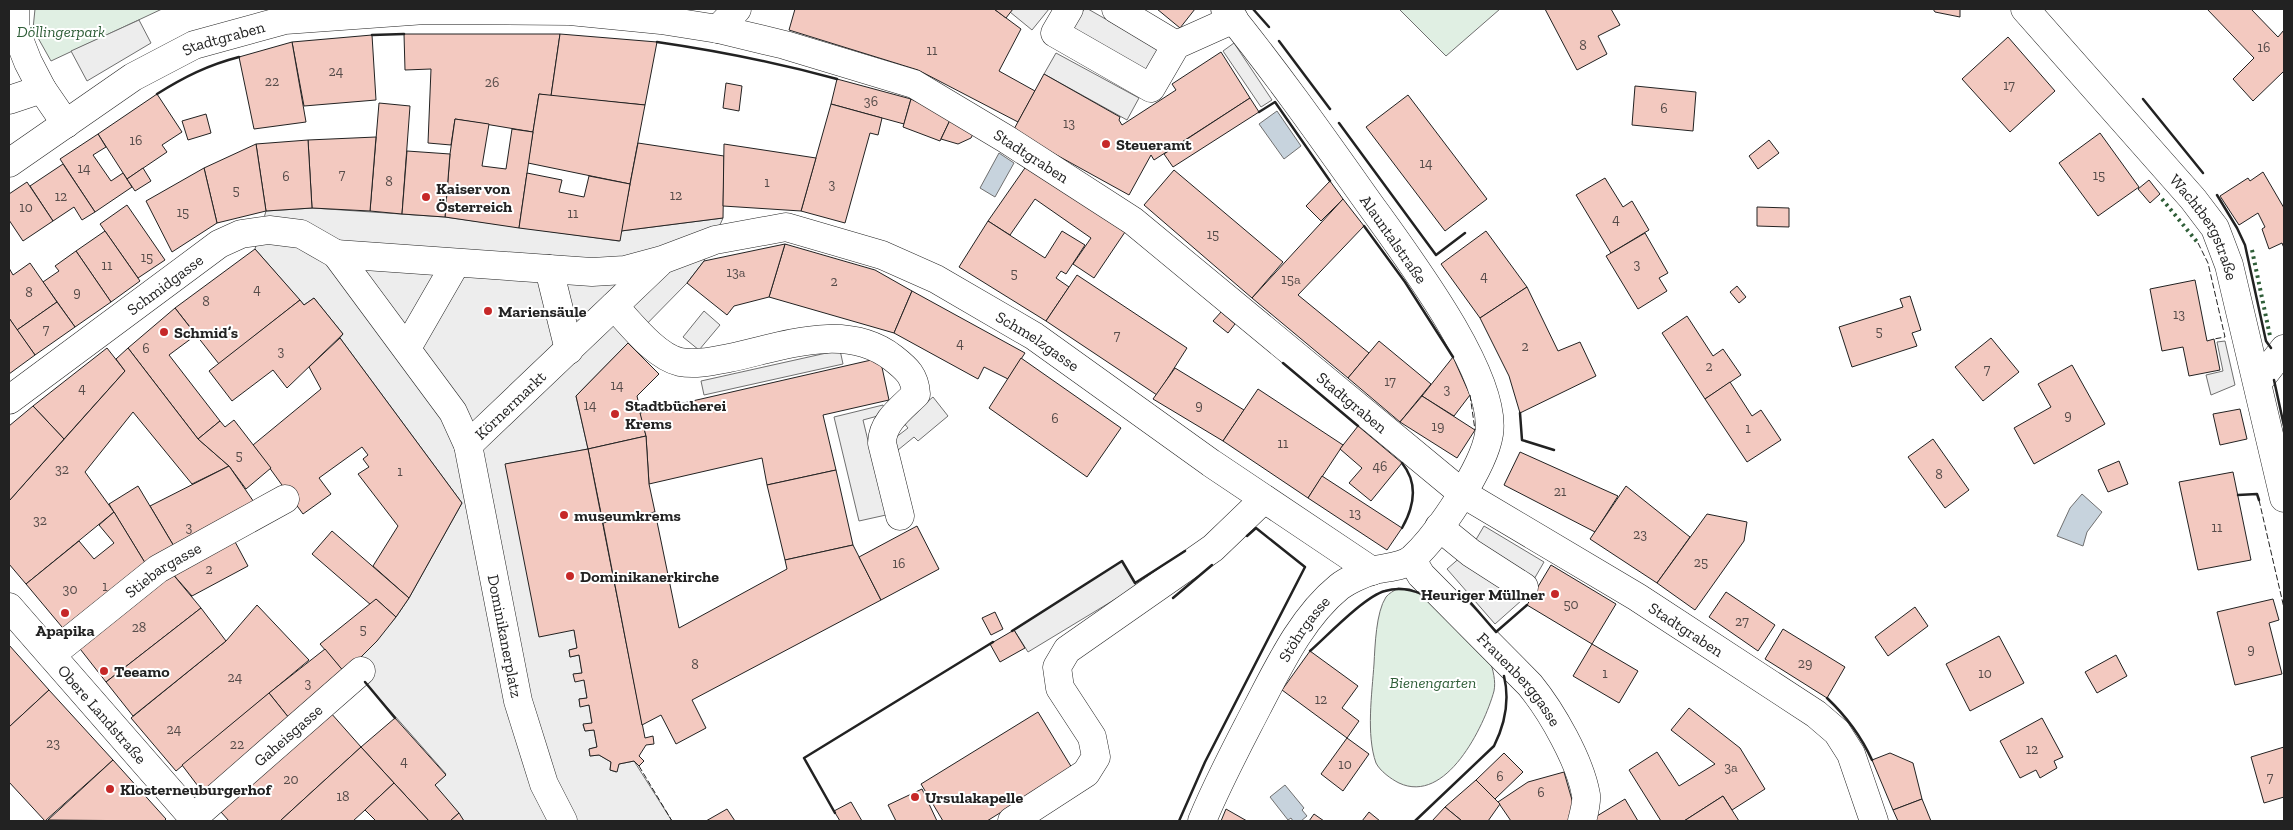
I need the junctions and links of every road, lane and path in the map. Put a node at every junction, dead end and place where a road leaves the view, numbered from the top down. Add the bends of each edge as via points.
1 (736, 9) edge
2 (1069, 9) edge
3 (1116, 9) edge
4 (2025, 9) edge
5 (1230, 14) edge
6 (13, 22) edge
7 (718, 29) junction
8 (1176, 45) junction
9 (42, 89) junction
10 (9, 100) edge
11 (66, 124) junction
12 (9, 163) edge
13 (336, 254) junction
14 (662, 260) junction
15 (456, 263) junction
16 (549, 270) junction
17 (614, 306) junction
18 (407, 348) junction
19 (2284, 348) edge
20 (569, 350) junction
21 (2258, 382) junction
22 (9, 400) edge
23 (468, 445) junction
24 (1462, 493) junction
25 (2284, 498) edge
26 (285, 499) dead end
27 (1264, 499) junction
28 (900, 516) dead end
29 (1439, 527) junction
30 (1412, 560) junction
31 (1372, 570) junction
32 (1524, 587) dead end
33 (9, 607) edge
34 (50, 655) junction
35 (362, 671) dead end
36 (194, 820) edge
37 (563, 821) edge
38 (1012, 821) edge
39 (1202, 821) edge
40 (1582, 821) edge
41 (1874, 821) edge

1 - 7 street
2 - 8 street via 1055,33 1151,88
3 - 8 street
4 - 21 street, Wachtbergstraße via 2193,198 2214,228 2229,265
5 - 8 street
5 - 24 street, Alauntalstraße via 1420,275 1473,364 1487,403 1490,433 1478,465
6 - 9 street
7 - 11 street, Stadtgraben via 570,11 425,10 286,20 194,45 133,77
7 - 24 street, Stadtgraben via 914,84 1006,139 1132,221
9 - 10 street
9 - 11 street
11 - 12 street, Stadtgraben
13 - 15 street
13 - 18 street, Körnermarkt
13 - 22 street, Schmidgasse via 301,234 269,230 241,234 218,244
14 - 16 street via 625,270
14 - 17 street, Körnermarkt
14 - 27 street, Schmelzgasse via 715,240 786,227 882,254 936,279 1034,336
15 - 16 street
15 - 18 street
16 - 20 street
17 - 20 street, Körnermarkt
17 - 28 street via 657,351 679,362 707,362 821,338 866,342 884,351 910,371 915,382 916,394 882,433
18 - 23 street, Körnermarkt via 453,412
19 - 21 street
20 - 23 street, Körnermarkt
21 - 25 street, Wachtbergstraße
23 - 37 street, Dominikanerplatz via 518,702 544,784
24 - 29 street
24 - 41 street, Stadtgraben via 1637,597 1816,714 1837,732 1851,754
26 - 34 street, Stiebargasse via 158,569
27 - 31 street, Schmelzgasse
27 - 38 street via 1213,548 1067,650 1057,667 1060,688 1092,737 1096,757 1086,773
29 - 30 street
29 - 32 street
30 - 31 street, Stöhrgasse
30 - 40 street, Frauenberggasse via 1421,575 1544,702 1579,770 1586,797
31 - 39 street, Stöhrgasse via 1342,584 1322,601 1305,625 1272,679
33 - 34 street, Obere Landstraße
34 - 36 street, Obere Landstraße
35 - 36 street, Gaheisgasse

